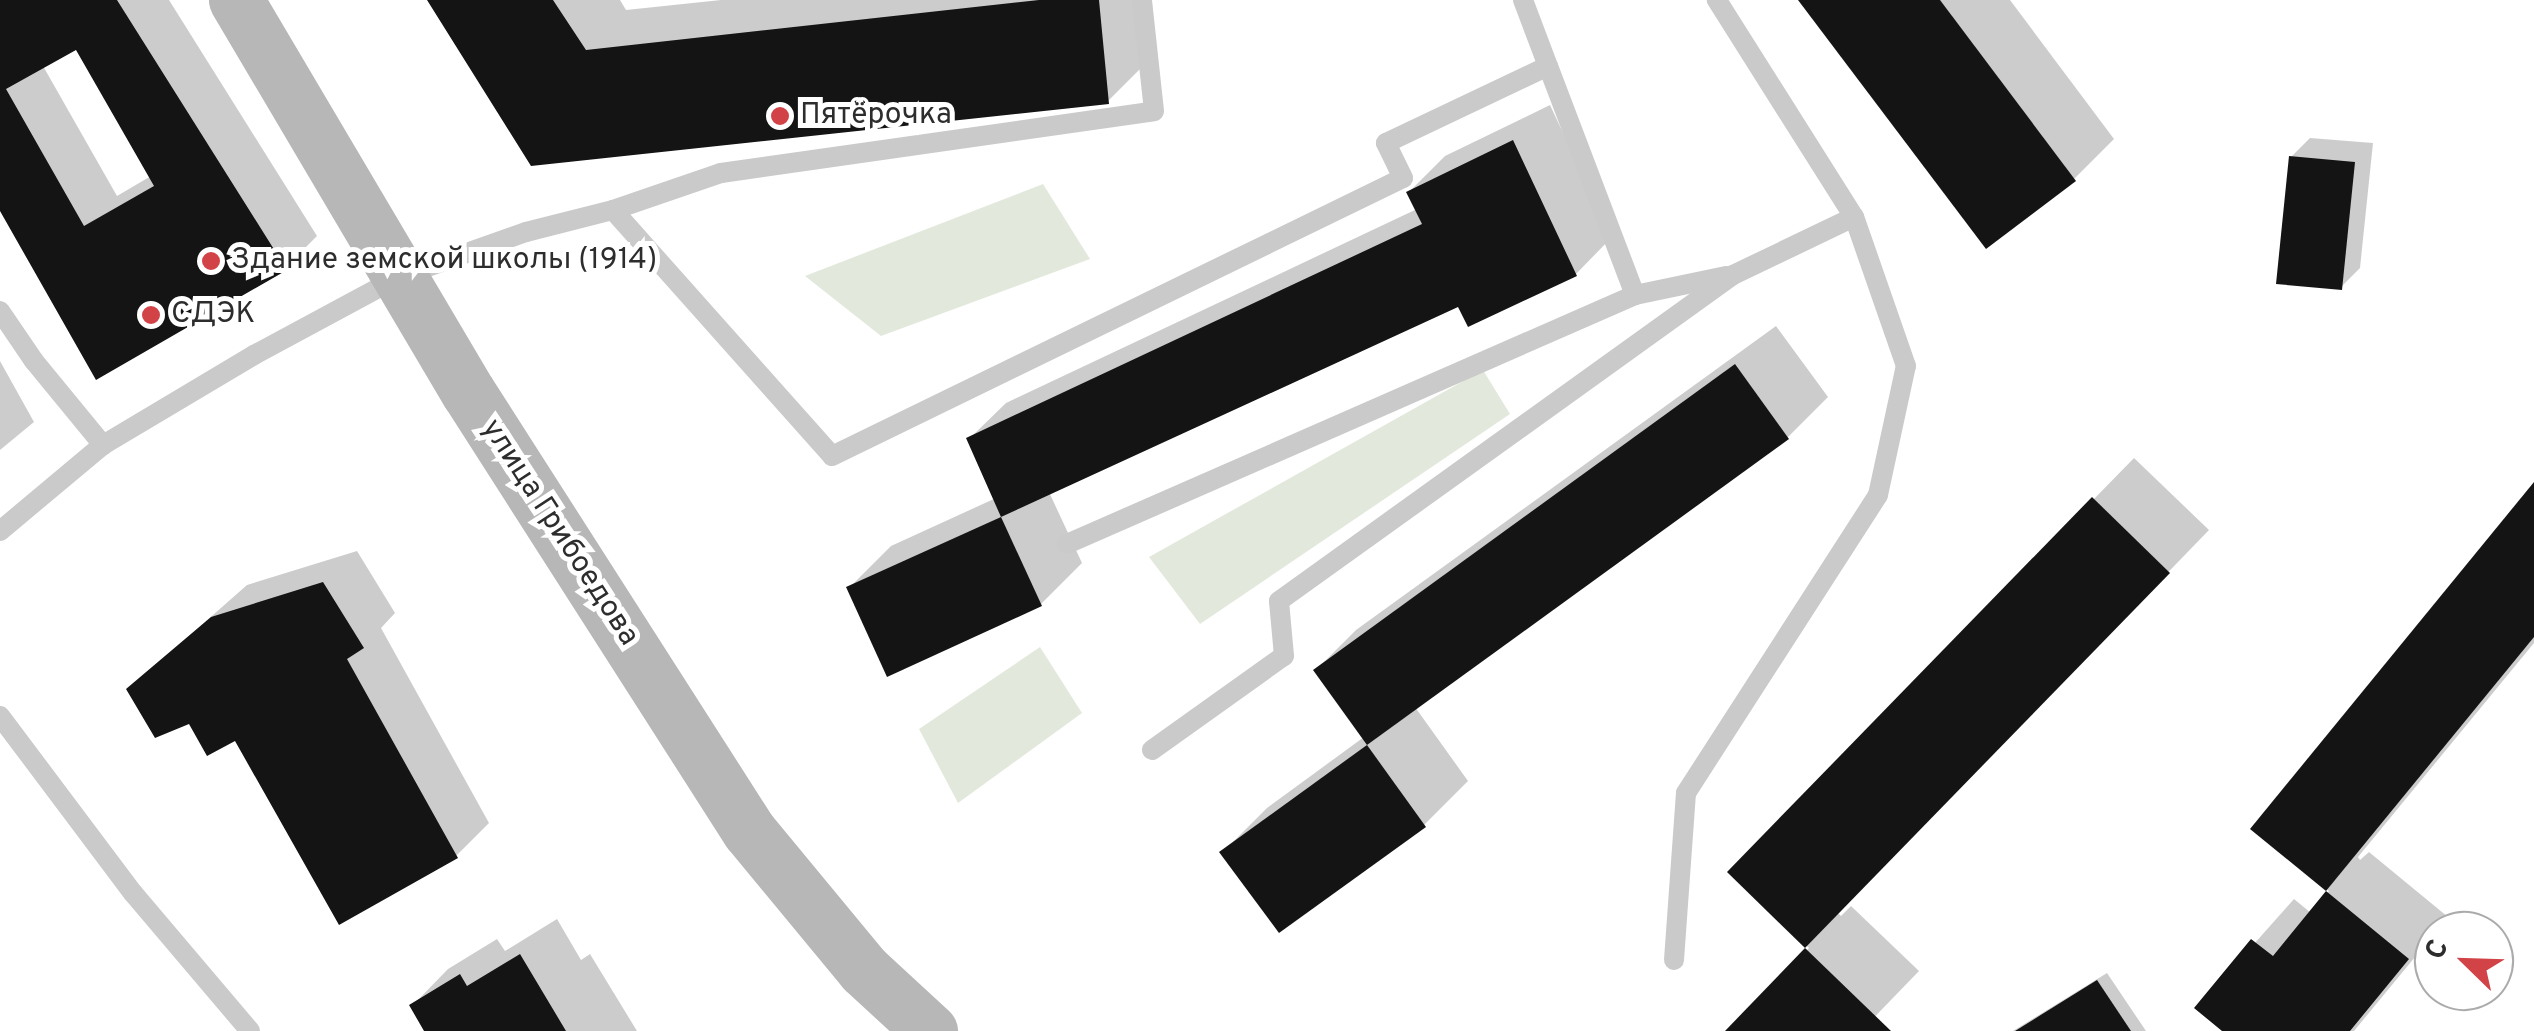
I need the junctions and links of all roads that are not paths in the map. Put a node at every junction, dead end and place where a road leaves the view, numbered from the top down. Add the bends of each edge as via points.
1 (236, 0) edge
2 (1142, 0) edge
3 (1523, 0) edge
4 (1717, 0) edge
5 (1548, 66) junction
6 (612, 210) junction
7 (1854, 216) junction
8 (1734, 274) junction
9 (399, 277) junction
10 (1635, 295) junction
11 (0, 311) edge
12 (103, 444) junction
13 (0, 531) edge
14 (1067, 544) dead end
15 (0, 716) edge
16 (1152, 750) dead end
17 (1674, 960) dead end
18 (250, 1031) edge
19 (930, 1031) edge

1 - 9 main road, улица Грибоедова
2 - 6 lane via 1154,111 721,174
3 - 5 lane
4 - 7 lane
5 - 6 lane via 1386,143 1403,178 832,456
5 - 10 lane
6 - 9 lane
7 - 8 lane
7 - 17 lane via 1906,366 1878,495 1686,792
8 - 10 lane
8 - 16 lane via 1279,601 1284,656
9 - 12 lane
9 - 19 main road, улица Грибоедова via 749,831 864,970
10 - 14 lane
11 - 12 lane
12 - 13 lane
15 - 18 lane via 133,893

